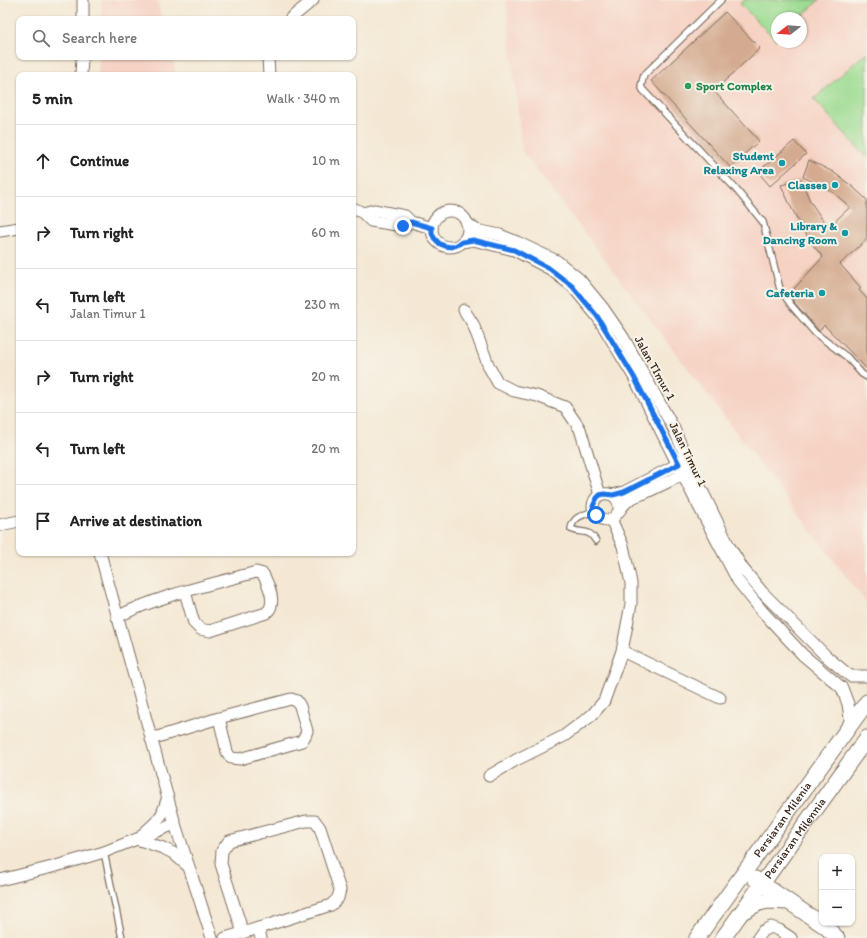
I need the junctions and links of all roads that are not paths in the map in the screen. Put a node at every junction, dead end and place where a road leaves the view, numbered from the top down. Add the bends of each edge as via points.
1 (83, 0) edge
2 (313, 0) edge
3 (721, 0) edge
4 (83, 16) edge
5 (294, 16) edge
6 (82, 60) edge
7 (268, 60) edge
8 (81, 72) edge
9 (269, 72) edge
10 (358, 210) edge
11 (467, 223) junction
12 (16, 228) edge
13 (432, 228) junction
14 (0, 231) edge
15 (462, 242) junction
16 (464, 310) dead end
17 (867, 377) edge
18 (685, 467) junction
19 (600, 495) junction
20 (613, 495) junction
21 (619, 510) junction
22 (594, 511) junction
23 (611, 519) junction
24 (16, 522) edge
25 (0, 525) edge
26 (596, 541) dead end
27 (101, 556) edge
28 (185, 592) junction
29 (118, 617) junction
30 (622, 651) junction
31 (867, 676) edge
32 (720, 698) dead end
33 (867, 702) edge
34 (219, 718) junction
35 (851, 725) junction
36 (867, 738) edge
37 (151, 739) junction
38 (490, 776) dead end
39 (168, 797) junction
40 (175, 824) junction
41 (136, 839) junction
42 (104, 852) junction
43 (780, 859) junction
44 (189, 867) junction
45 (745, 872) junction
46 (0, 880) edge
47 (762, 884) junction
48 (789, 902) junction
49 (742, 911) junction
50 (243, 933) junction
51 (260, 933) edge
52 (122, 938) edge
53 (212, 938) edge
54 (225, 938) edge
55 (697, 938) edge
56 (723, 938) edge
57 (758, 938) edge
58 (791, 938) edge
59 (838, 938) edge

1 - 4 street
2 - 5 street
3 - 17 lane via 644,75 641,86 734,187 762,222 780,289 791,305 815,333 847,357
6 - 8 street
7 - 9 street
10 - 13 street via 374,210 404,216 411,222
11 - 13 street via 463,216 451,210 438,215 433,221
11 - 15 street via 468,232
11 - 18 street, Jalan TImur 1 via 476,230 500,235 557,261 579,279 624,337 674,429
12 - 14 street
13 - 15 street via 432,234 440,244 451,247
15 - 18 street, Jalan Timur 1 via 473,240 514,250 550,269 572,286 597,316
16 - 19 street via 474,324 489,367 498,383 514,391 537,396 565,407 580,429
18 - 20 street
18 - 21 street via 629,500
18 - 31 street, Jalan TImur 1 via 743,569 762,592 827,657 850,676
18 - 35 street, Jalan Timur 1 via 738,581 762,611 803,654 842,688 848,704
19 - 20 street
19 - 22 street via 594,502
20 - 21 street via 618,502
21 - 23 street
22 - 23 street via 599,518
22 - 26 lane via 576,518 572,529 589,532
23 - 30 street via 623,546 631,583 631,604
24 - 25 street
27 - 29 street
28 - 28 street via 256,572 263,574 272,600 266,614 210,631 200,629 194,623
28 - 29 street via 135,608
29 - 37 street
30 - 32 street
30 - 38 street via 604,700 592,715 564,736
33 - 35 main road, Persiaran Milenia
34 - 34 street via 291,699 297,700 307,731 302,741 240,759 231,758 227,752
34 - 37 street
35 - 45 main road, Persiaran Milenia
36 - 43 main road, Persiaran Milennia
37 - 39 street
39 - 40 street
39 - 41 street via 156,822
40 - 41 street
40 - 44 street
41 - 42 street
41 - 44 street via 173,853
42 - 46 street
42 - 52 lane
43 - 47 main road, Persiaran Milennia
43 - 48 main road via 777,878
44 - 53 street
45 - 47 main road
45 - 55 main road, Persiaran Milenia
47 - 48 main road
47 - 49 main road, Persiaran Milennia
48 - 49 main road via 758,903
48 - 59 main road
49 - 56 main road, Persiaran Milennia
50 - 51 street
50 - 51 street via 221,864 222,851 230,841 306,821 315,821 320,828 340,890 338,898 331,905
50 - 54 street
57 - 58 street via 763,931 771,928

